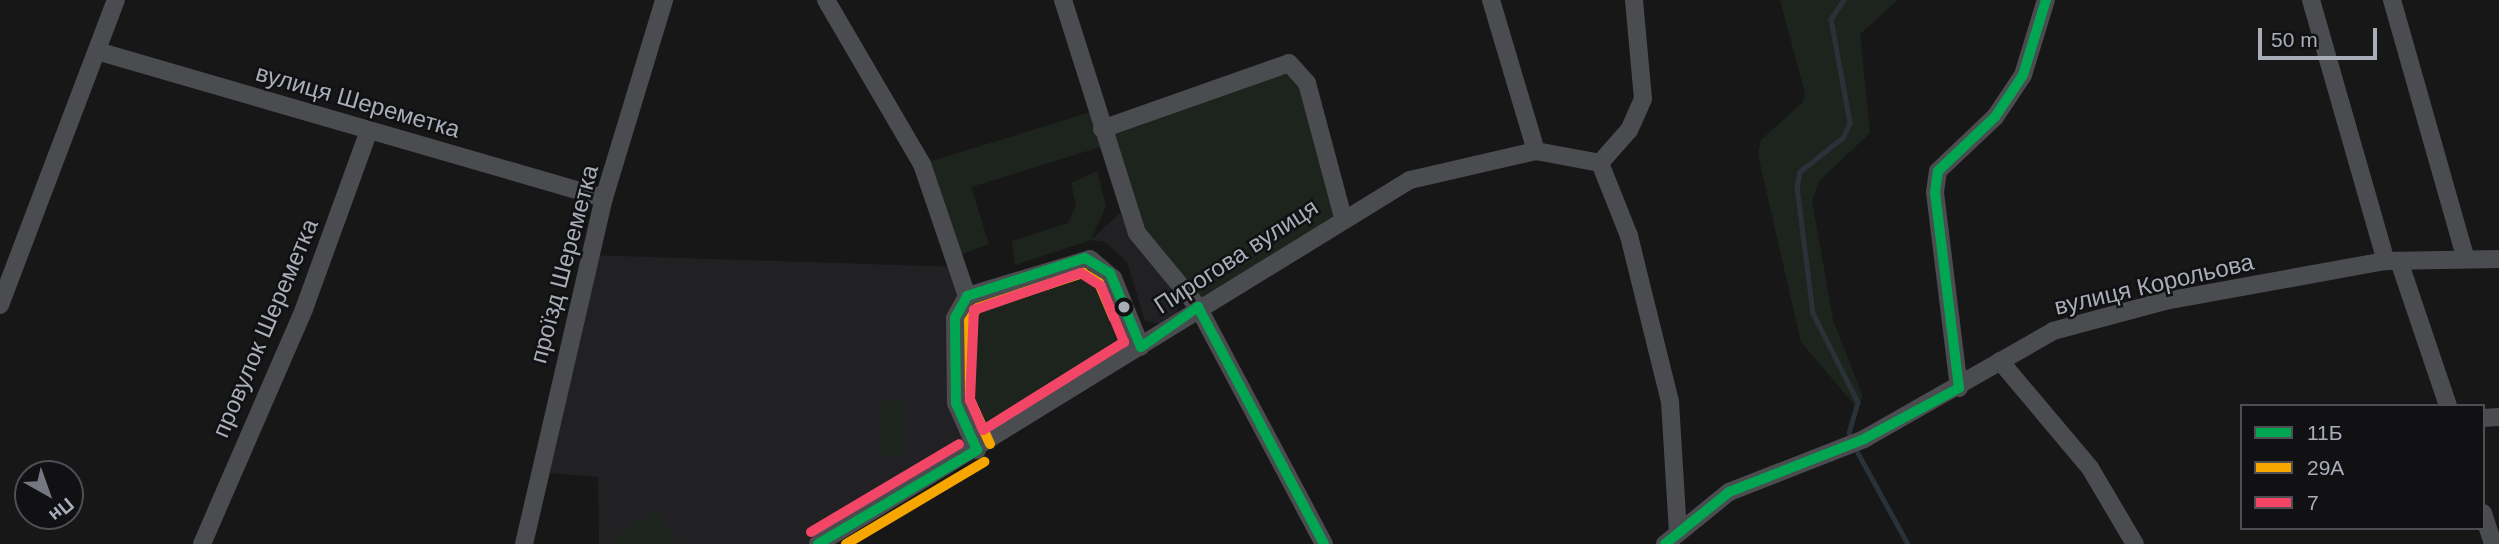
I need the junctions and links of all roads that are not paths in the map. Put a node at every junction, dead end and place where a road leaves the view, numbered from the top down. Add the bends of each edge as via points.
1 (116, 0) edge
2 (664, 0) edge
3 (826, 0) edge
4 (1063, 0) edge
5 (1491, 0) edge
6 (1634, 0) edge
7 (2046, 0) edge
8 (2311, 0) edge
9 (2392, 0) edge
10 (97, 51) junction
11 (1102, 129) junction
12 (369, 130) junction
13 (1536, 151) junction
14 (1600, 163) junction
15 (604, 198) junction
16 (1343, 217) junction
17 (2466, 259) junction
18 (2499, 259) edge
19 (2393, 261) junction
20 (968, 296) junction
21 (0, 305) edge
22 (1198, 307) junction
23 (1141, 347) junction
24 (2000, 361) junction
25 (1959, 387) junction
26 (2447, 404) edge
27 (977, 450) junction
28 (2485, 518) edge
29 (1671, 538) edge
30 (2495, 543) edge
31 (202, 544) edge
32 (524, 544) edge
33 (818, 544) edge
34 (1324, 544) edge
35 (2135, 544) edge

1 - 10 street
2 - 15 street, проїзд Шереметка
3 - 20 street via 922,164
4 - 11 street
5 - 13 street
6 - 14 street via 1643,99 1629,130
7 - 25 street via 2022,75 1995,117 1938,171 1935,192
8 - 19 street
9 - 17 street
10 - 12 street, вулиця Шереметка
10 - 21 street
11 - 16 street via 1276,64 1294,65 1307,83
11 - 22 street via 1137,233
12 - 15 street, вулиця Шереметка
12 - 31 street, провулок Шереметка via 304,309
13 - 14 street, Пирогова вулиця
13 - 16 street, Пирогова вулиця via 1427,173
14 - 29 street via 1629,236 1670,402
15 - 32 street, проїзд Шереметка
16 - 22 street, Пирогова вулиця
17 - 18 street, вулиця Корольова
17 - 19 street, вулиця Корольова
19 - 24 street, вулиця Корольова via 2111,314 2045,335
19 - 26 street
20 - 23 street via 1080,259 1095,260 1113,278
20 - 27 street via 955,318 956,403
22 - 23 street, Пирогова вулиця
22 - 34 street
23 - 27 street, Пирогова вулиця
24 - 25 street, вулиця Корольова
24 - 35 street via 2090,468
25 - 29 street, вулиця Корольова via 1864,439 1729,492
27 - 33 street, Пирогова вулиця
28 - 30 street

